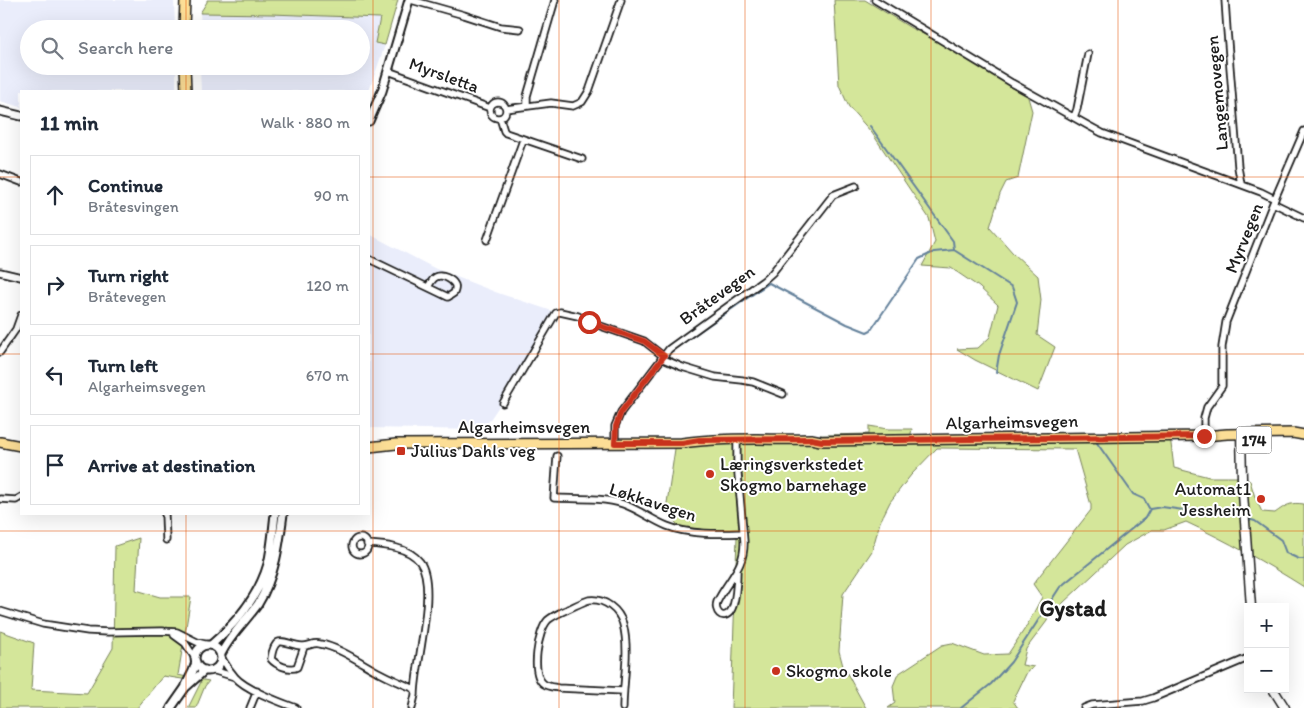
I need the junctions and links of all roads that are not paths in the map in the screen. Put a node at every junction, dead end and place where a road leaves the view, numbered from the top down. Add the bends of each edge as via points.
1 (184, 0) edge
2 (410, 0) edge
3 (555, 0) edge
4 (621, 0) edge
5 (875, 0) edge
6 (1225, 0) edge
7 (184, 20) edge
8 (520, 29) dead end
9 (1088, 54) dead end
10 (388, 71) junction
11 (185, 75) edge
12 (186, 90) edge
13 (527, 106) junction
14 (490, 108) junction
15 (506, 109) junction
16 (0, 111) edge
17 (20, 116) edge
18 (1074, 117) junction
19 (500, 118) junction
20 (370, 119) edge
21 (1304, 131) edge
22 (524, 140) junction
23 (582, 159) dead end
24 (0, 174) edge
25 (20, 182) edge
26 (1241, 184) junction
27 (856, 186) dead end
28 (1274, 201) junction
29 (1304, 218) edge
30 (487, 240) dead end
31 (370, 258) edge
32 (0, 272) edge
33 (20, 277) edge
34 (428, 287) junction
35 (20, 318) edge
36 (0, 352) edge
37 (662, 357) junction
38 (783, 394) dead end
39 (503, 402) dead end
40 (1304, 435) edge
41 (1204, 436) junction
42 (1241, 437) junction
43 (370, 441) edge
44 (0, 442) edge
45 (615, 443) junction
46 (737, 443) junction
47 (396, 444) junction
48 (20, 446) edge
49 (370, 447) edge
50 (557, 456) dead end
51 (20, 498) edge
52 (0, 499) edge
53 (165, 515) edge
54 (274, 515) edge
55 (283, 515) edge
56 (743, 533) junction
57 (166, 540) dead end
58 (368, 544) dead end
59 (737, 571) junction
60 (1251, 603) edge
61 (0, 611) edge
62 (173, 632) junction
63 (209, 645) junction
64 (304, 647) junction
65 (221, 656) junction
66 (196, 660) junction
67 (1244, 660) edge
68 (209, 670) junction
69 (235, 677) junction
70 (185, 688) junction
71 (415, 689) junction
72 (257, 691) junction
73 (623, 691) junction
74 (1276, 693) edge
75 (171, 708) edge
76 (250, 708) edge
77 (296, 708) edge
78 (412, 708) edge
79 (623, 708) edge
80 (1084, 708) edge
81 (1285, 708) edge

1 - 7 main road
2 - 8 street via 500,28
2 - 10 street
3 - 13 street via 527,96
4 - 13 street via 590,91 582,102 573,106 551,103
5 - 18 street, Myrvegen
6 - 26 street, Langemovegen
9 - 18 street
10 - 14 street, Myrsletta
10 - 20 street
11 - 12 main road
13 - 15 street
14 - 15 street via 498,102
14 - 19 street via 492,116
15 - 19 street
16 - 17 street
18 - 26 street, Myrvegen via 1102,133
19 - 22 street via 504,131
21 - 28 street
22 - 23 street
22 - 30 street
24 - 25 street
26 - 28 street, Myrvegen
27 - 37 street, Bråtevegen via 833,195 763,281 674,344
28 - 29 street
28 - 41 street, Myrvegen via 1226,322 1222,386 1207,407
31 - 34 street
32 - 33 street
34 - 34 street via 439,276 454,283 455,287 454,293 448,297
35 - 36 street
37 - 38 street via 682,367 715,377 753,382
37 - 39 street via 644,341 578,316 556,313
37 - 45 street, Bråtevegen via 621,412
40 - 42 main road, Algarheimsvegen / 174
41 - 42 main road, Algarheimsvegen / 174
41 - 46 main road, Algarheimsvegen / 174 via 822,441 791,445
42 - 60 main road
43 - 47 main road, Algarheimsvegen / 174
44 - 48 main road
45 - 46 main road, Algarheimsvegen / 174
45 - 47 main road, Algarheimsvegen / 174
46 - 56 street
47 - 49 main road, Algarheimsvegen / 174
50 - 56 street, Løkkavegen via 554,498 623,504 667,526 686,531
51 - 52 street
53 - 57 street
54 - 63 street via 271,549 258,588 244,610
55 - 65 street via 275,564 265,591 228,640
56 - 59 street via 744,554
58 - 71 street via 409,553 420,561 424,571 426,611
59 - 59 street via 715,606 723,615 731,609 737,588
61 - 62 street via 43,624 88,631
62 - 63 street
62 - 66 street
63 - 65 street via 217,648
63 - 66 street via 199,649
64 - 64 street via 280,641 275,645 271,658 273,662 294,669
64 - 71 street via 313,643 330,647
65 - 68 street via 220,664
65 - 69 street
66 - 68 street via 199,667
66 - 70 street
67 - 80 street via 1153,698
68 - 69 street
68 - 70 street
69 - 72 street
70 - 75 street
71 - 78 street
72 - 76 street
72 - 77 street
73 - 73 street via 626,658 623,623 609,604 589,600 547,621 537,653 536,670 542,684 558,688
73 - 79 street
74 - 81 main road

